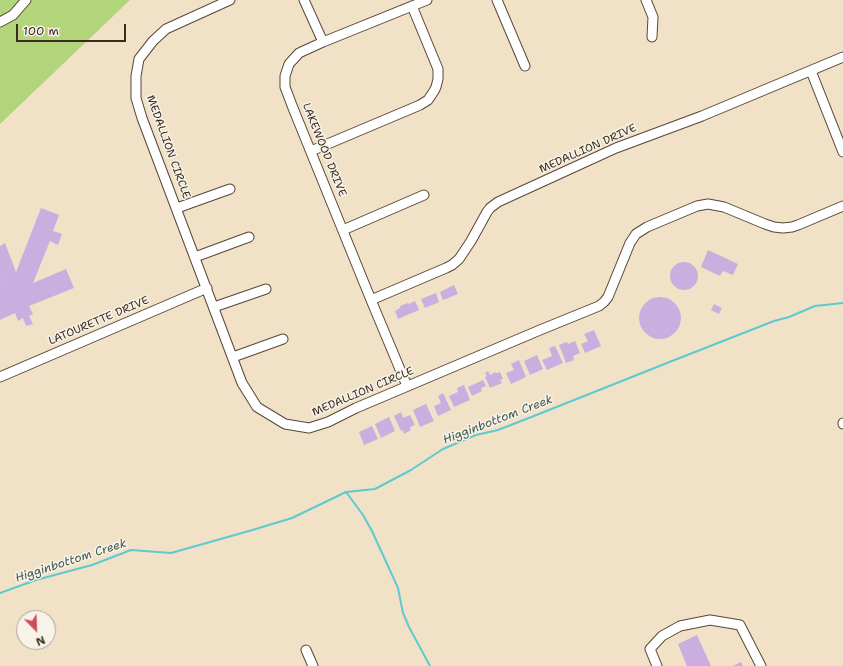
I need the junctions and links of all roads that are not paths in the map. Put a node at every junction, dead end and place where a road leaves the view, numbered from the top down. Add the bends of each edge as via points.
1 (26, 0) edge
2 (230, 0) edge
3 (427, 0) edge
4 (497, 0) edge
5 (646, 0) edge
6 (306, 1) edge
7 (412, 6) junction
8 (0, 22) edge
9 (652, 37) dead end
10 (323, 42) junction
11 (843, 57) edge
12 (525, 66) dead end
13 (811, 71) junction
14 (311, 151) junction
15 (843, 152) edge
16 (230, 189) dead end
17 (424, 194) dead end
18 (843, 206) edge
19 (177, 208) junction
20 (343, 230) junction
21 (249, 237) dead end
22 (195, 257) junction
23 (207, 288) junction
24 (266, 289) dead end
25 (371, 300) junction
26 (214, 307) junction
27 (283, 339) dead end
28 (233, 357) junction
29 (0, 376) edge
30 (408, 386) junction
31 (306, 650) dead end
32 (313, 666) edge
33 (657, 666) edge
34 (761, 666) edge

1 - 8 street via 13,14
2 - 19 street, MEDALLION CIRCLE via 166,29 139,59 136,98
3 - 7 street, LAKEWOOD DRIVE
4 - 12 street
5 - 9 street via 653,17
6 - 10 street
7 - 10 street, LAKEWOOD DRIVE
7 - 14 street via 438,70 436,87 428,100
10 - 14 street, LAKEWOOD DRIVE via 294,58 285,76 285,87
11 - 13 street, MEDALLION DRIVE
13 - 15 street
13 - 25 street, MEDALLION DRIVE via 616,148 498,202 487,212 471,241 452,265
14 - 20 street, LAKEWOOD DRIVE
16 - 19 street
17 - 20 street
18 - 30 street, MEDALLION CIRCLE via 798,225 783,228 774,227 724,207 708,204 697,206 636,234 608,297 599,306
19 - 22 street, MEDALLION CIRCLE
20 - 25 street, LAKEWOOD DRIVE
21 - 22 street
22 - 23 street, MEDALLION CIRCLE
23 - 26 street, MEDALLION CIRCLE
23 - 29 street, LATOURETTE DRIVE
24 - 26 street
25 - 30 street, LAKEWOOD DRIVE
26 - 28 street, MEDALLION CIRCLE
27 - 28 street
28 - 30 street, MEDALLION CIRCLE via 242,383 257,407 285,424 309,428
31 - 32 street
33 - 34 street via 650,649 662,636 680,626 710,620 740,625

